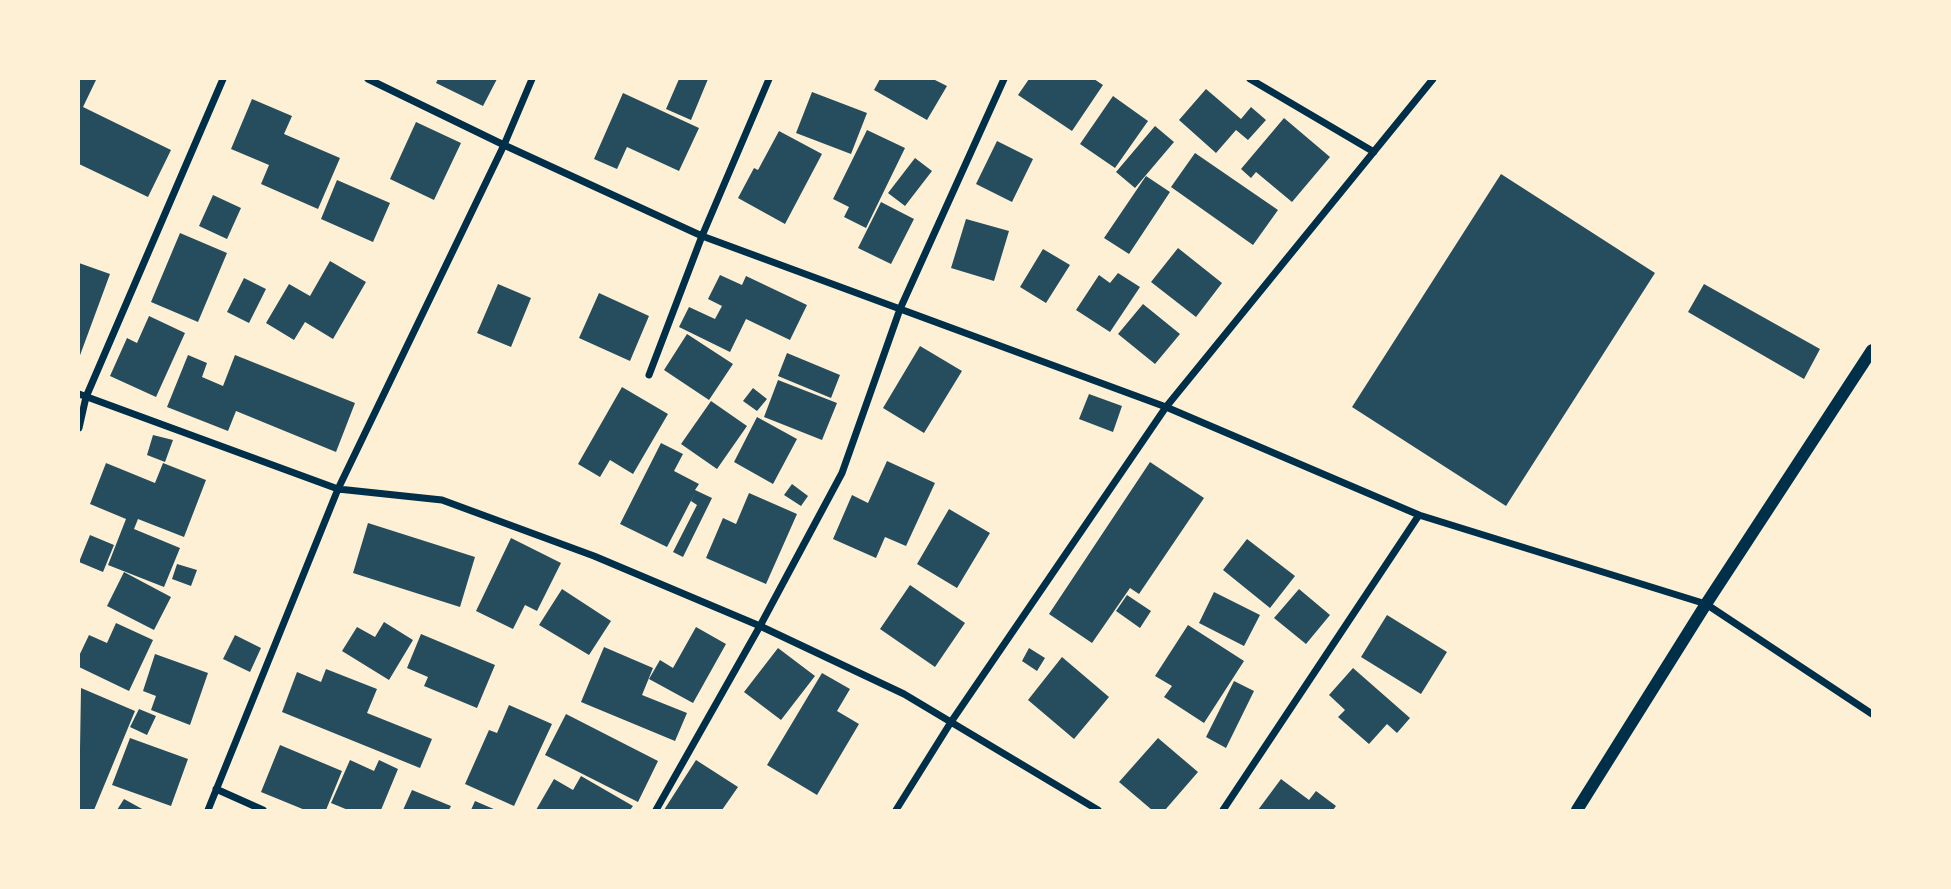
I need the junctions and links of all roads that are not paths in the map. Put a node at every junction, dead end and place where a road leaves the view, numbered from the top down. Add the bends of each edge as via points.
1 (223, 79) edge
2 (368, 79) edge
3 (532, 79) edge
4 (769, 79) edge
5 (1004, 79) edge
6 (1250, 79) edge
7 (1433, 79) edge
8 (504, 145) junction
9 (1374, 152) junction
10 (702, 236) junction
11 (900, 309) junction
12 (1872, 350) edge
13 (649, 375) dead end
14 (82, 396) edge
15 (1166, 407) junction
16 (79, 428) edge
17 (338, 489) junction
18 (1419, 515) junction
19 (1706, 604) junction
20 (760, 626) junction
21 (1872, 714) edge
22 (951, 722) junction
23 (216, 789) junction
24 (208, 810) edge
25 (263, 810) edge
26 (656, 810) edge
27 (896, 810) edge
28 (1098, 810) edge
29 (1223, 810) edge
30 (1577, 810) edge

1 - 14 street
2 - 8 street
3 - 8 street
4 - 10 street
5 - 11 street
6 - 9 street
7 - 9 street
8 - 10 street
8 - 17 street
9 - 15 street
10 - 11 street
10 - 13 street
11 - 15 street
11 - 20 street via 842,473
12 - 19 street
14 - 16 street
14 - 17 street
15 - 18 street
15 - 22 street
17 - 20 street via 442,500 594,556
17 - 23 street
18 - 19 street
18 - 29 street
19 - 21 street
19 - 30 street
20 - 22 street via 904,694
20 - 26 street
22 - 27 street
22 - 28 street
23 - 24 street
23 - 25 street

